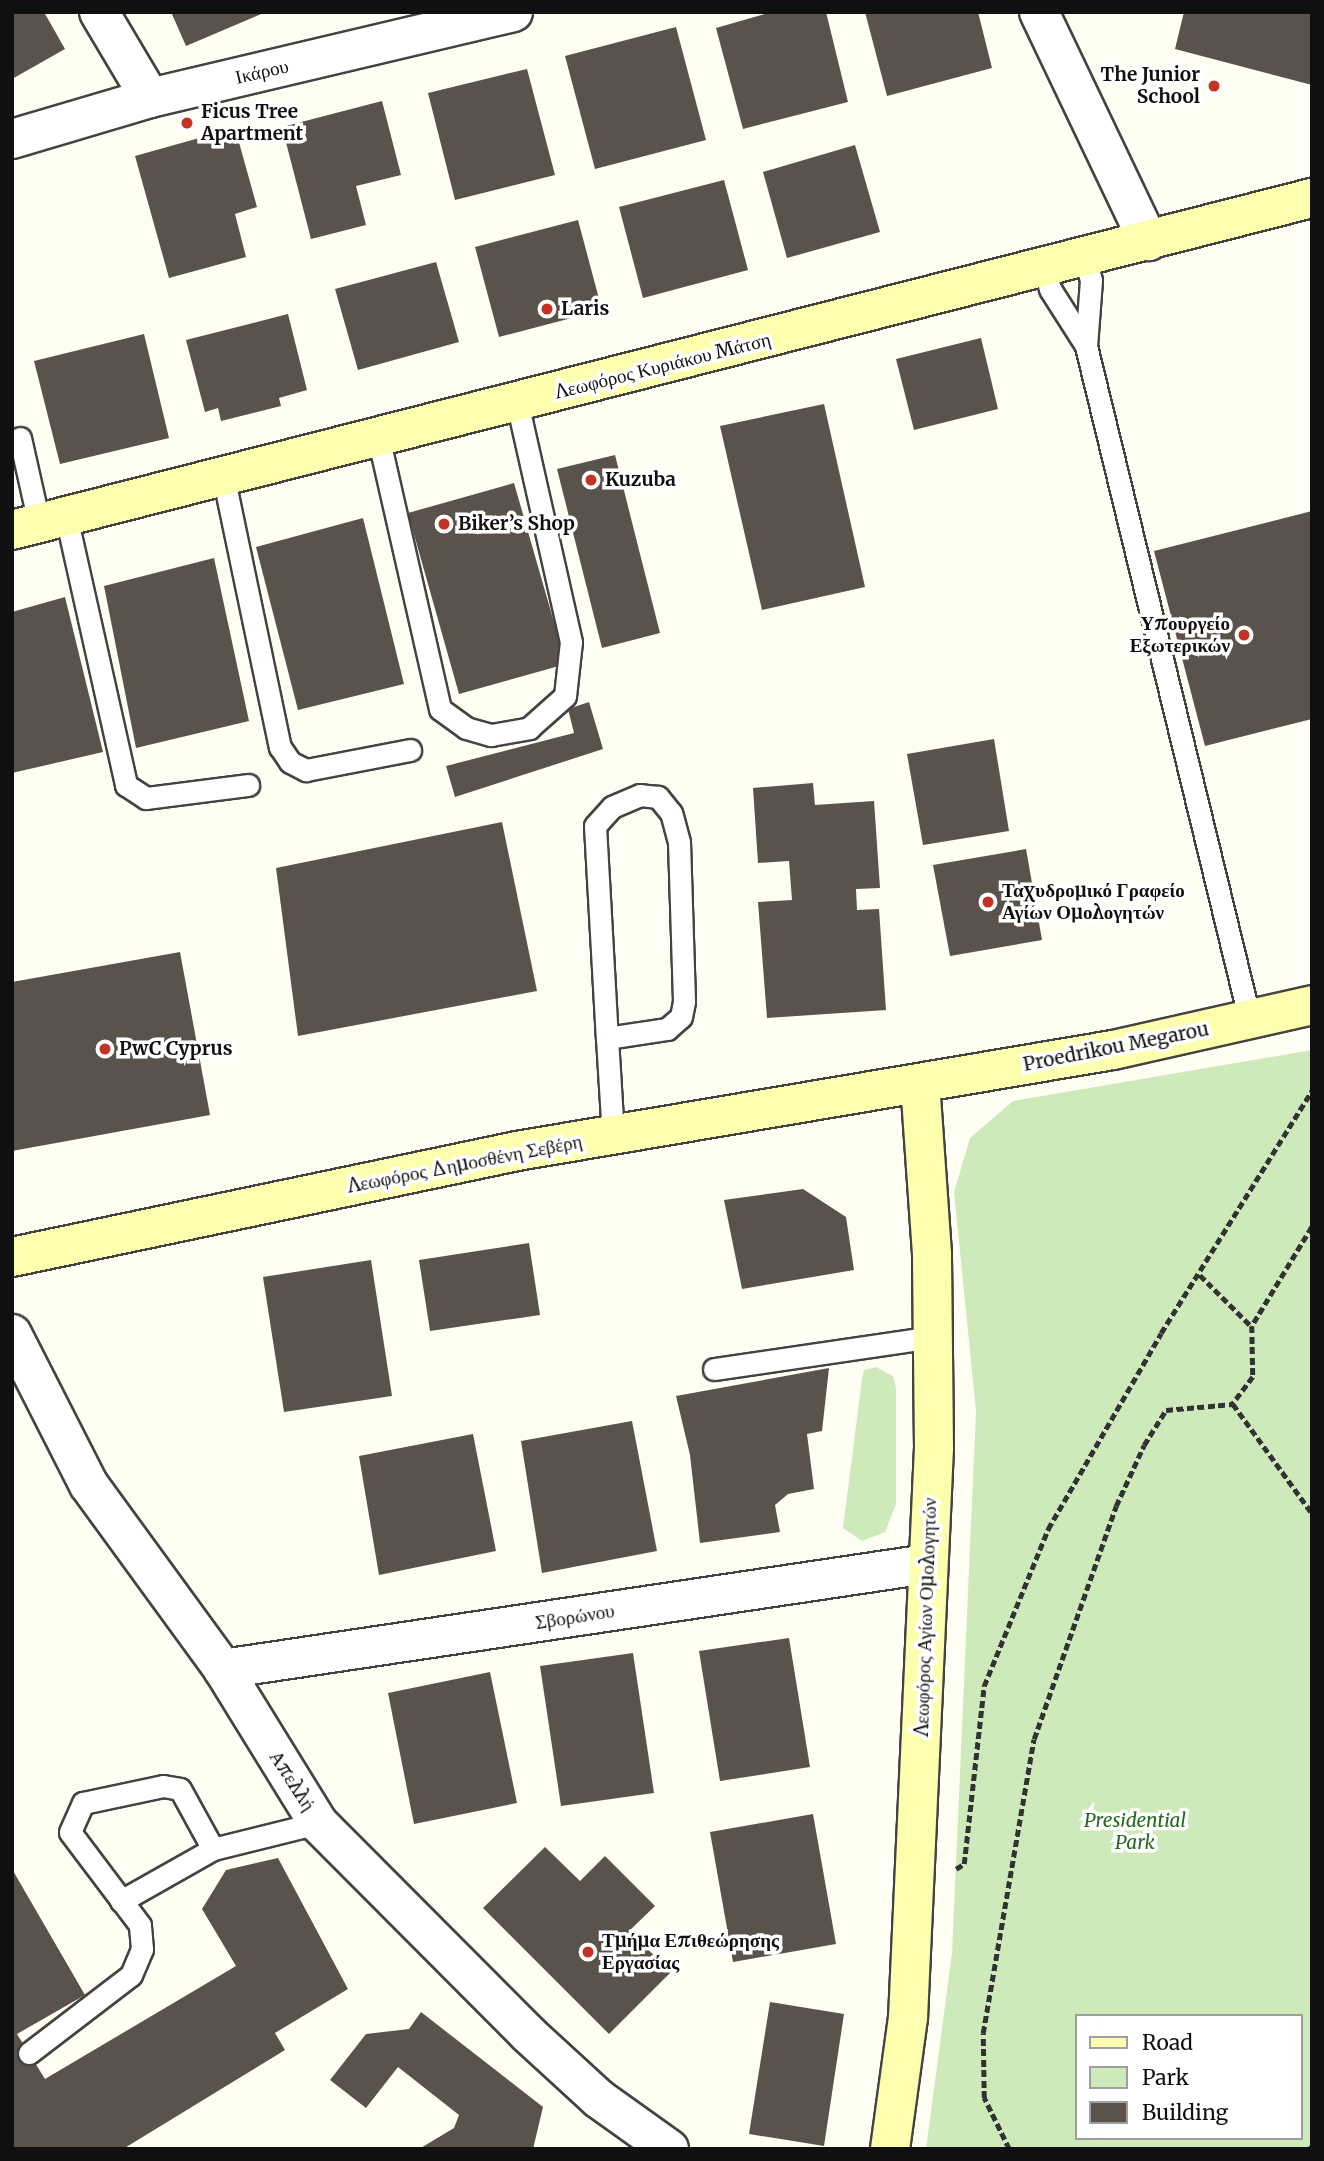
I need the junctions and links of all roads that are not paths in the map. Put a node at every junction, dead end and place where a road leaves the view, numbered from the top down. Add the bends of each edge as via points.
1 (99, 12) edge
2 (513, 12) edge
3 (1039, 12) edge
4 (150, 98) junction
5 (12, 139) edge
6 (1312, 198) edge
7 (1148, 241) junction
8 (1085, 258) junction
9 (1044, 269) junction
10 (1086, 346) junction
11 (517, 402) junction
12 (378, 436) junction
13 (20, 438) dead end
14 (223, 475) junction
15 (39, 523) edge
16 (410, 750) dead end
17 (248, 785) dead end
18 (1312, 1005) edge
19 (1250, 1021) junction
20 (607, 1038) junction
21 (920, 1084) junction
22 (613, 1135) junction
23 (12, 1257) edge
24 (12, 1334) edge
25 (934, 1337) junction
26 (714, 1370) dead end
27 (927, 1564) junction
28 (223, 1670) junction
29 (318, 1823) junction
30 (213, 1849) junction
31 (121, 1901) junction
32 (29, 2053) dead end
33 (669, 2149) edge
34 (890, 2149) edge

1 - 4 street
2 - 4 street, Ικάρου
3 - 7 street
4 - 5 street, Ικάρου
6 - 7 main road, Λεωφόρος Κυριάκου Μάτση
7 - 8 main road, Λεωφόρος Κυριάκου Μάτση
8 - 9 main road, Λεωφόρος Κυριάκου Μάτση
8 - 10 lane via 1091,280
9 - 10 lane via 1050,289
9 - 11 main road, Λεωφόρος Κυριάκου Μάτση
10 - 19 lane
11 - 12 main road, Λεωφόρος Κυριάκου Μάτση
11 - 12 lane via 571,642 565,696 529,728 491,735 466,728 440,709
12 - 14 main road, Λεωφόρος Κυριάκου Μάτση
13 - 15 lane
14 - 15 main road, Λεωφόρος Κυριάκου Μάτση
14 - 16 lane via 281,747 290,762 306,770
15 - 17 lane via 126,785 145,798
18 - 19 main road, Proedrikou Megarou
19 - 21 main road, Proedrikou Megarou
20 - 20 lane via 595,826 612,807 640,795 658,797 671,813 679,842 681,1017 667,1029
20 - 22 lane
21 - 22 main road, Λεωφόρος Δημοσθένη Σεβέρη
21 - 25 main road, Λεωφόρος Αγίων Ομολογητών
22 - 23 main road, Λεωφόρος Δημοσθένη Σεβέρη
24 - 28 street, Απελλή via 89,1485
25 - 26 lane
25 - 27 main road, Λεωφόρος Αγίων Ομολογητών
27 - 28 street, Σβορώνου
27 - 34 main road, Λεωφόρος Αγίων Ομολογητών via 908,2018
28 - 29 street, Απελλή
29 - 30 lane
29 - 33 street, Απελλή via 527,2033 599,2099
30 - 31 lane
30 - 31 lane via 180,1790 163,1786 83,1803 70,1832
31 - 32 lane via 139,1925 142,1949 131,1975

